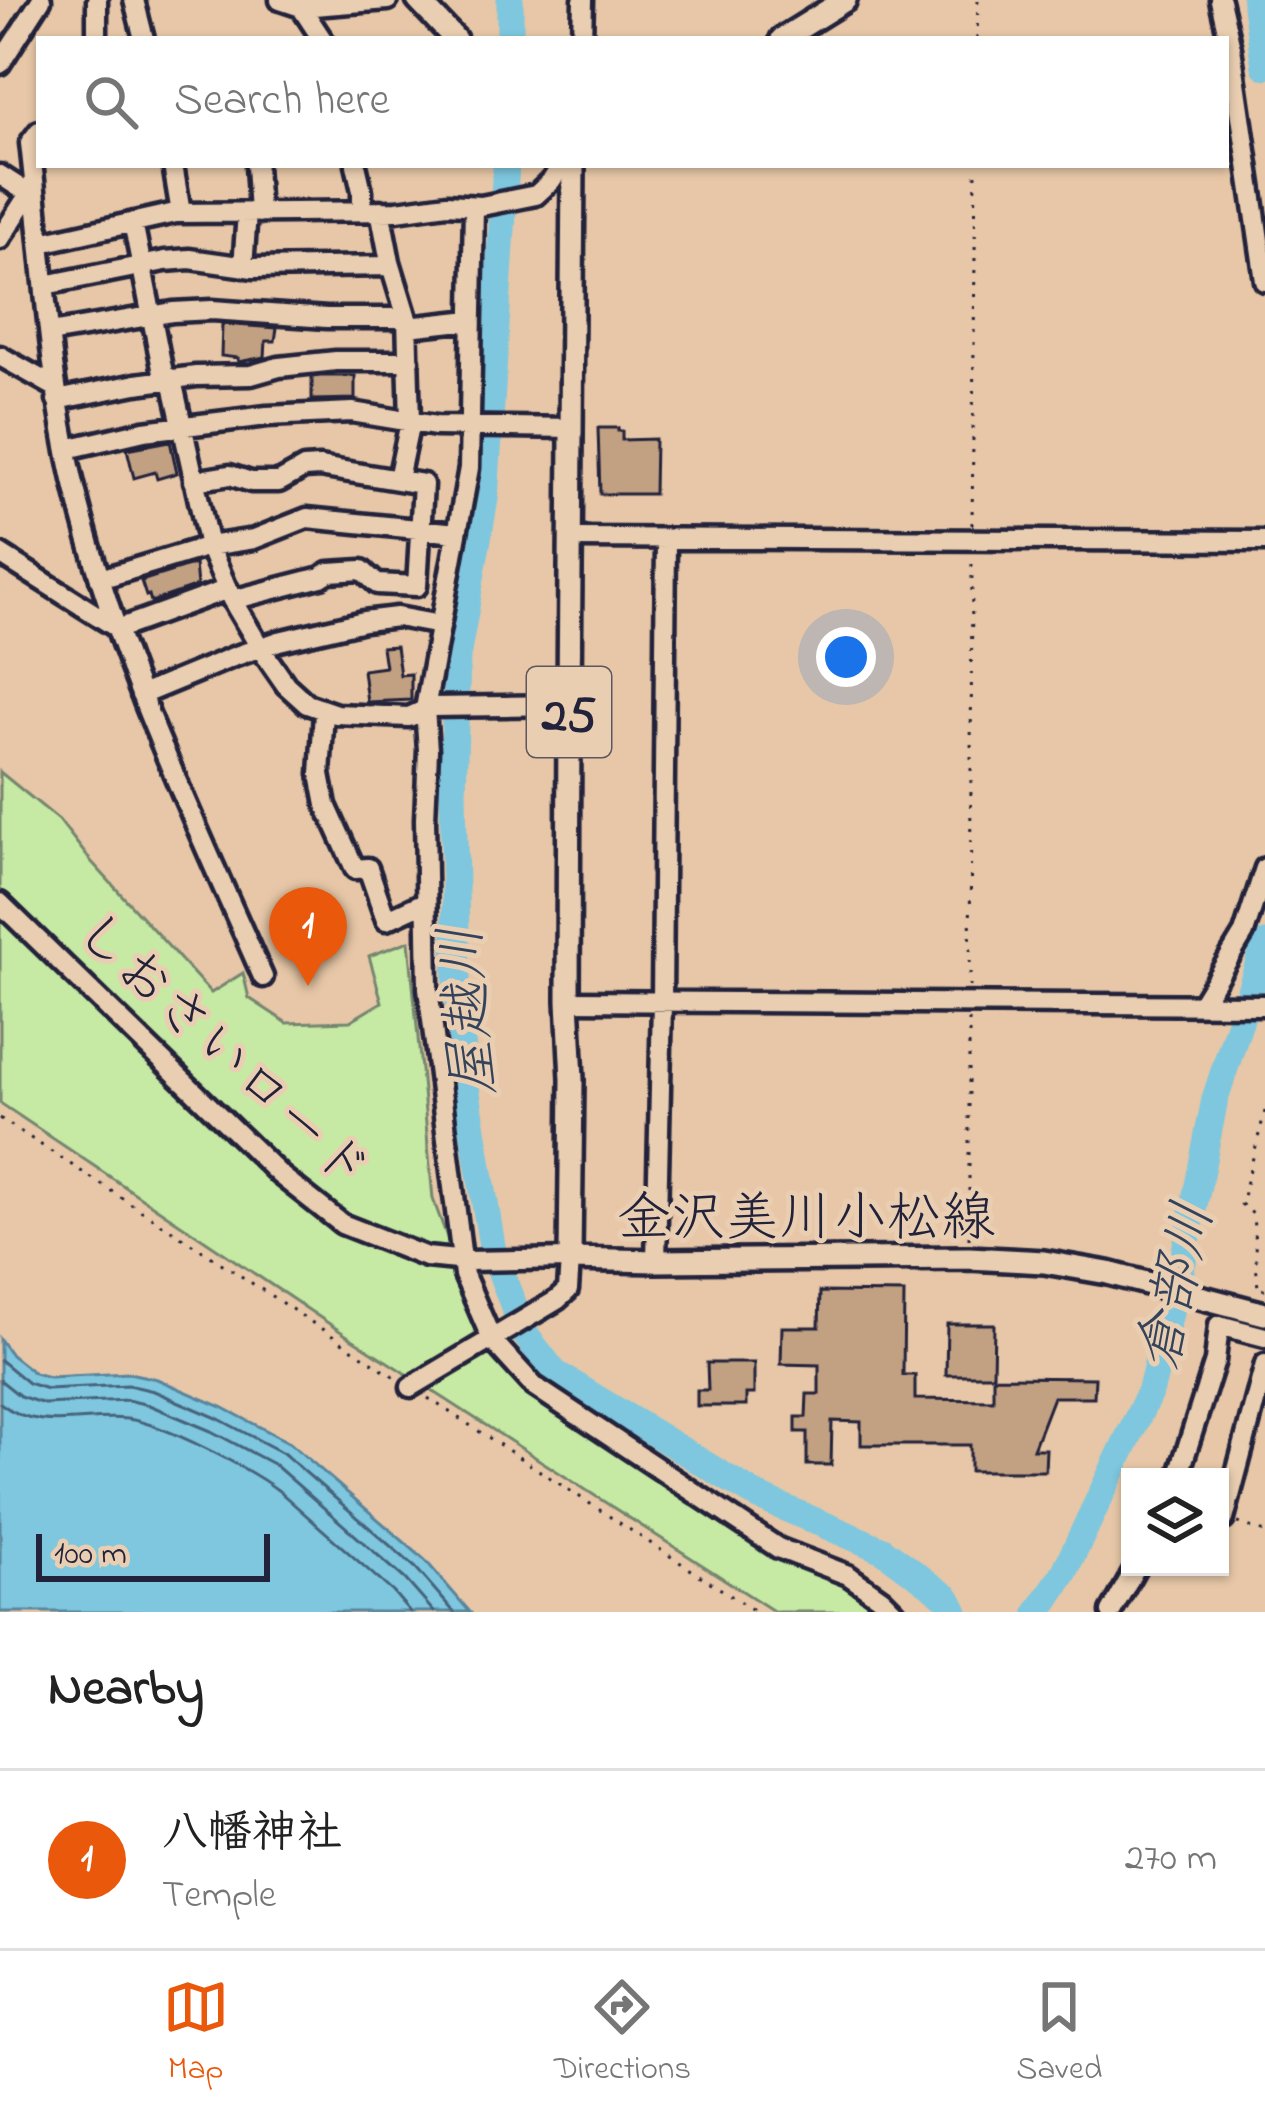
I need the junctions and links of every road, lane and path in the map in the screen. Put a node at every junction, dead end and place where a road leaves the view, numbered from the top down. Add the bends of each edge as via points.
1 (40, 0) edge
2 (97, 0) edge
3 (134, 0) edge
4 (280, 0) edge
5 (388, 0) edge
6 (418, 0) edge
7 (583, 0) edge
8 (845, 0) edge
9 (978, 0) edge
10 (1220, 0) edge
11 (301, 7) junction
12 (98, 36) edge
13 (143, 36) edge
14 (320, 36) edge
15 (452, 36) edge
16 (582, 36) edge
17 (787, 36) edge
18 (977, 36) edge
19 (1228, 36) edge
20 (1229, 39) edge
21 (0, 64) edge
22 (36, 161) edge
23 (175, 168) edge
24 (256, 168) edge
25 (357, 168) edge
26 (560, 168) edge
27 (573, 168) edge
28 (976, 168) edge
29 (0, 175) edge
30 (32, 195) junction
31 (477, 206) junction
32 (371, 210) junction
33 (181, 213) junction
34 (253, 213) junction
35 (133, 222) junction
36 (0, 239) edge
37 (41, 243) junction
38 (142, 266) junction
39 (392, 266) junction
40 (243, 267) junction
41 (1265, 280) edge
42 (45, 285) junction
43 (152, 316) junction
44 (335, 318) junction
45 (471, 320) junction
46 (408, 322) junction
47 (50, 333) junction
48 (0, 356) edge
49 (336, 361) junction
50 (409, 361) junction
51 (251, 375) junction
52 (172, 380) junction
53 (56, 393) junction
54 (254, 418) junction
55 (410, 422) junction
56 (472, 426) junction
57 (182, 427) junction
58 (572, 428) junction
59 (67, 449) junction
60 (398, 479) junction
61 (194, 481) junction
62 (420, 530) junction
63 (457, 533) junction
64 (572, 538) junction
65 (666, 539) junction
66 (972, 540) junction
67 (1265, 541) edge
68 (209, 546) junction
69 (0, 554) edge
70 (100, 579) junction
71 (230, 594) junction
72 (440, 625) junction
73 (118, 628) junction
74 (260, 647) junction
75 (141, 695) junction
76 (569, 705) junction
77 (428, 708) junction
78 (324, 712) junction
79 (1265, 868) edge
80 (425, 902) junction
81 (0, 903) edge
82 (263, 977) dead end
83 (568, 1001) junction
84 (662, 1002) junction
85 (969, 1003) junction
86 (1204, 1004) junction
87 (1265, 1005) edge
88 (1265, 1111) edge
89 (0, 1118) edge
90 (969, 1258) junction
91 (570, 1259) junction
92 (465, 1260) junction
93 (656, 1261) junction
94 (1265, 1289) edge
95 (1265, 1314) edge
96 (1265, 1337) edge
97 (496, 1338) junction
98 (1265, 1364) edge
99 (411, 1387) junction
100 (1182, 1468) edge
101 (1229, 1500) edge
102 (1229, 1521) edge
103 (1265, 1532) edge
104 (1131, 1576) edge
105 (755, 1612) edge
106 (896, 1612) edge
107 (1111, 1612) edge

1 - 21 street
2 - 12 street
3 - 13 street
4 - 11 street
5 - 11 street
6 - 15 main road
7 - 16 street
8 - 17 main road
9 - 18 path
10 - 19 street
11 - 14 street
20 - 41 street
22 - 30 street
23 - 33 street
24 - 34 street
25 - 32 street
26 - 31 street via 536,195
27 - 58 main road, 金沢美川小松線 / 25
28 - 66 path
29 - 30 street
30 - 36 street
30 - 37 street
31 - 32 street
31 - 45 street
32 - 34 street
32 - 39 street
33 - 34 street
33 - 35 street
34 - 40 street
35 - 37 street
35 - 38 street
37 - 42 street
38 - 40 street via 190,260
38 - 42 street
38 - 43 street
39 - 40 street
39 - 46 street
42 - 47 street
43 - 44 street via 212,310
43 - 47 street
43 - 52 street via 163,374
44 - 46 street
44 - 49 street
45 - 46 street
45 - 56 street
46 - 50 street
47 - 53 street
48 - 53 street
49 - 50 street
49 - 51 street
50 - 55 street
51 - 52 street
51 - 54 street
52 - 53 street
52 - 57 street
53 - 59 street
54 - 55 street via 352,412
54 - 57 street
55 - 56 street
55 - 60 street
56 - 58 street
56 - 63 street
57 - 59 street
57 - 61 street
58 - 64 main road, 金沢美川小松線 / 25
59 - 70 street
60 - 61 street via 319,467 279,482 230,475
60 - 62 street via 423,484
61 - 68 street
62 - 63 street
62 - 68 street via 307,518
62 - 71 street via 417,586 377,584 362,570
63 - 72 street
64 - 65 street
64 - 76 main road, 金沢美川小松線 / 25
65 - 66 street
65 - 84 street
66 - 67 street
66 - 85 path
68 - 70 street
68 - 71 street
69 - 73 street
70 - 73 street
71 - 73 street
71 - 74 street
72 - 74 street via 364,620
72 - 77 street
73 - 75 street
74 - 75 street
74 - 78 street via 286,686
75 - 82 street
76 - 77 street
76 - 83 main road, 金沢美川小松線 / 25
77 - 78 street via 409,717
77 - 80 street
78 - 80 street via 326,805 355,869 368,868 386,920
79 - 86 street via 1244,933
80 - 92 street via 428,988
81 - 92 street, しおさいロード via 322,1210 426,1256
83 - 84 street
83 - 91 main road, 金沢美川小松線 / 25
84 - 85 street
84 - 93 street
85 - 86 street
85 - 90 path
86 - 87 street
88 - 94 path via 1241,1204 1253,1214 1258,1290
89 - 99 path
90 - 93 main road, 金沢美川小松線
90 - 95 main road, 金沢美川小松線 via 1044,1262
91 - 92 street, しおさいロード
91 - 93 main road, 金沢美川小松線
91 - 97 street via 568,1290
92 - 97 street via 464,1275
96 - 100 street via 1219,1324
97 - 99 street
97 - 106 street via 534,1386 778,1548 848,1575
98 - 101 street
99 - 105 path
102 - 103 path
104 - 107 street

